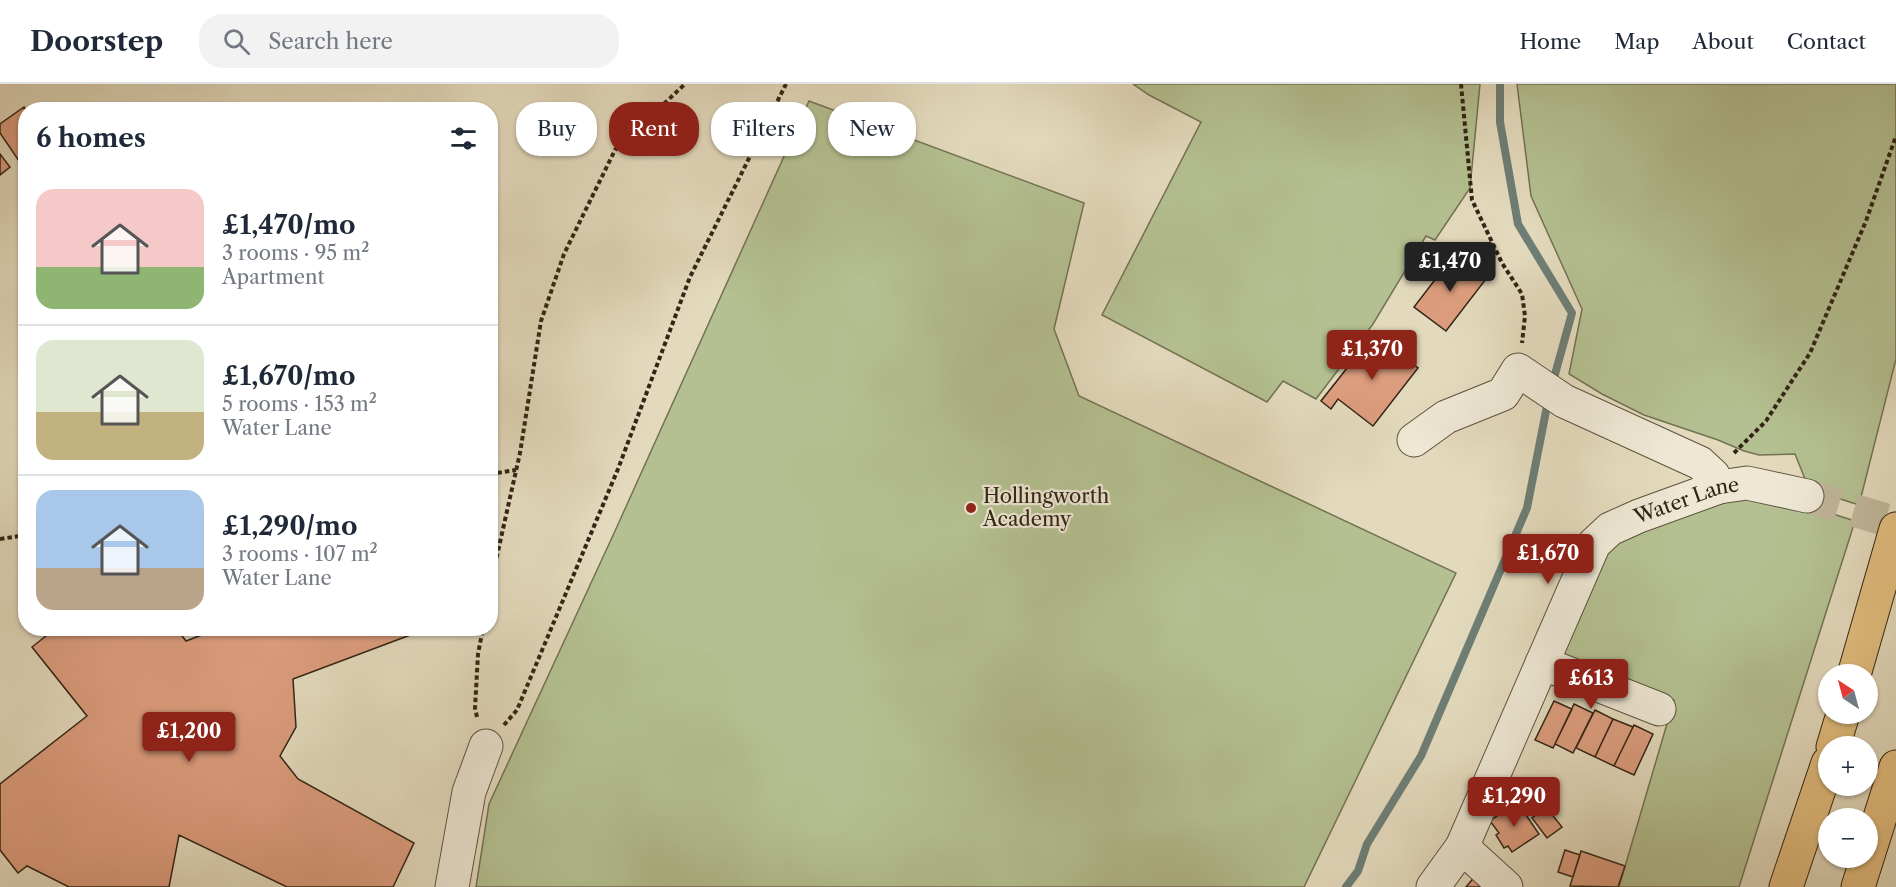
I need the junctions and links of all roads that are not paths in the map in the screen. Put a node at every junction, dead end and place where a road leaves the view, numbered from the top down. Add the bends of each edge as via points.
1 (1414, 440) dead end
2 (1716, 481) junction
3 (1807, 496) tunnel mouth
4 (1896, 529) edge
5 (1542, 663) junction
6 (1857, 664) edge
7 (1659, 709) dead end
8 (486, 746) road end
9 (1896, 767) edge
10 (1818, 793) edge
11 (1462, 846) junction
12 (452, 887) edge
13 (1433, 887) edge
14 (1506, 887) edge
15 (1786, 887) edge
16 (1858, 887) edge

1 - 2 street via 1446,417 1503,394 1518,370 1564,401 1700,463
2 - 3 street, Water Lane via 1747,483
2 - 5 street, Water Lane via 1610,529 1594,544
4 - 6 highway
5 - 7 street
5 - 11 street, Water Lane
8 - 12 street via 469,792
9 - 16 highway
10 - 15 highway
11 - 13 street, Water Lane
11 - 14 street

